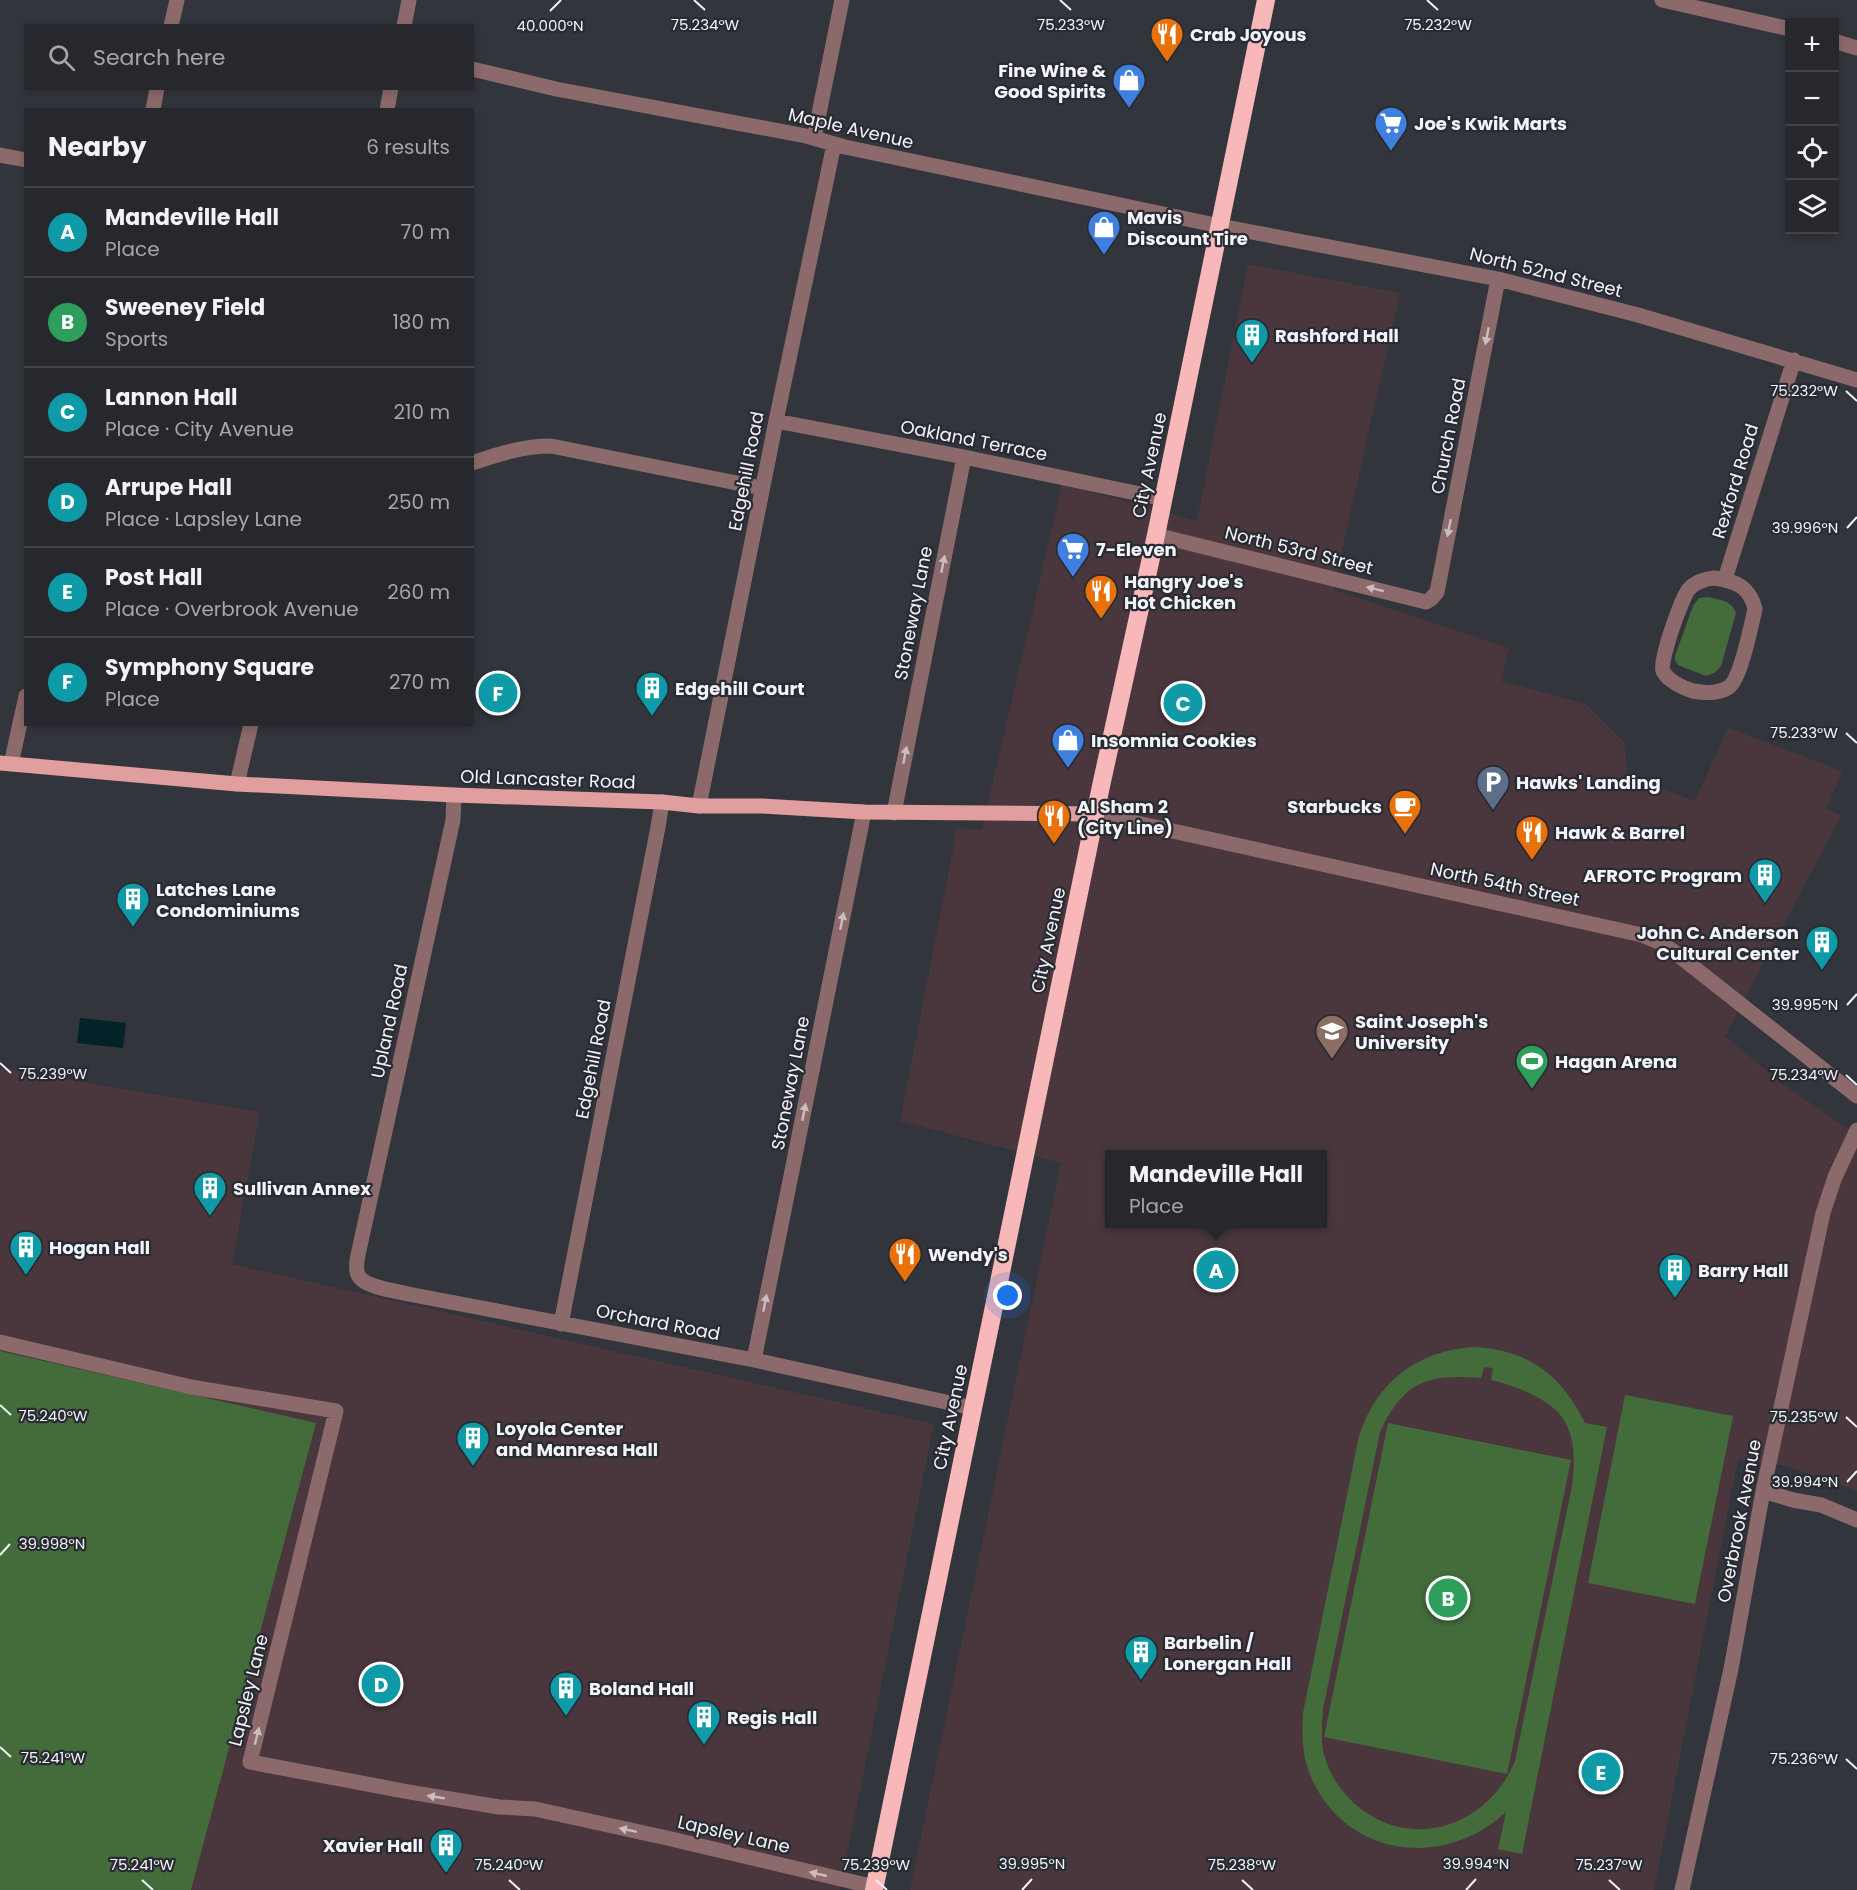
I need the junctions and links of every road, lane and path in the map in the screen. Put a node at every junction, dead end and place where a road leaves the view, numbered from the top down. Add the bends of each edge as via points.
1 (177, 0) edge
2 (409, 0) edge
3 (842, 0) edge
4 (1266, 0) edge
5 (1662, 0) edge
6 (171, 24) edge
7 (404, 24) edge
8 (1785, 27) edge
9 (1839, 43) edge
10 (1857, 48) edge
11 (474, 69) edge
12 (157, 90) edge
13 (391, 90) edge
14 (153, 108) edge
15 (387, 108) edge
16 (814, 138) junction
17 (834, 144) junction
18 (0, 155) edge
19 (24, 160) edge
20 (1220, 226) junction
21 (1498, 279) junction
22 (1794, 360) junction
23 (1857, 380) edge
24 (776, 421) junction
25 (964, 457) junction
26 (474, 462) edge
27 (762, 488) junction
28 (1164, 499) junction
29 (1156, 535) junction
30 (1725, 579) junction
31 (1431, 599) joint
32 (24, 702) edge
33 (251, 726) edge
34 (5, 764) edge
35 (237, 784) junction
36 (454, 795) junction
37 (662, 802) junction
38 (699, 806) junction
39 (864, 812) junction
40 (894, 813) junction
41 (1096, 814) junction
42 (1857, 1096) edge
43 (1857, 1130) edge
44 (358, 1255) joint
45 (561, 1324) junction
46 (0, 1342) edge
47 (754, 1360) junction
48 (974, 1408) junction
49 (1763, 1491) junction
50 (1857, 1520) edge
51 (875, 1889) edge
52 (1682, 1890) edge

1 - 6 street
2 - 7 street
3 - 16 street
4 - 20 highway, City Avenue
5 - 8 street
9 - 10 street
11 - 16 street, Maple Avenue
12 - 14 street
13 - 15 street
16 - 17 street, Maple Avenue
17 - 20 street, Maple Avenue
17 - 24 street, Edgehill Road
18 - 19 street
20 - 21 street, North 52nd Street
20 - 28 highway, City Avenue
21 - 22 street, North 52nd Street
21 -> 31 street, Church Road via 1437,592
22 - 23 street, North 52nd Street
22 - 30 street, Rexford Road
24 - 25 street, Oakland Terrace
24 - 27 street, Edgehill Road
25 - 28 street, Oakland Terrace
40 -> 25 street, Stoneway Lane
26 - 27 street via 513,450 551,446
27 - 38 street, Edgehill Road
28 - 29 highway, City Avenue
31 -> 29 street, North 53rd Street via 1426,602
29 - 41 highway, City Avenue
30 - 30 street via 1706,579 1690,588 1662,659 1663,672 1692,691 1721,691 1734,682 1739,671 1755,609 1749,593
32 - 34 street
33 - 35 street
34 - 35 main road, Old Lancaster Road
35 - 36 main road, Old Lancaster Road
36 - 37 main road, Old Lancaster Road
36 - 44 street, Upland Road via 453,820
37 - 38 main road, Old Lancaster Road
37 - 45 street, Edgehill Road
38 - 39 main road, Old Lancaster Road
39 - 40 main road, Old Lancaster Road
47 -> 39 street, Stoneway Lane
40 - 41 main road, Old Lancaster Road
41 - 42 street, North 54th Street via 1642,935 1673,951
41 - 48 highway, City Avenue
43 - 49 street, Overbrook Avenue via 1823,1213
44 - 45 street, Orchard Road via 358,1274 369,1284
45 - 47 street, Orchard Road
51 -> 46 street, Lapsley Lane via 535,1809 420,1794 250,1762 336,1411 191,1387
47 - 48 street, Orchard Road
48 - 51 highway, City Avenue
49 - 50 street via 1821,1505
49 - 52 street, Overbrook Avenue via 1731,1670

